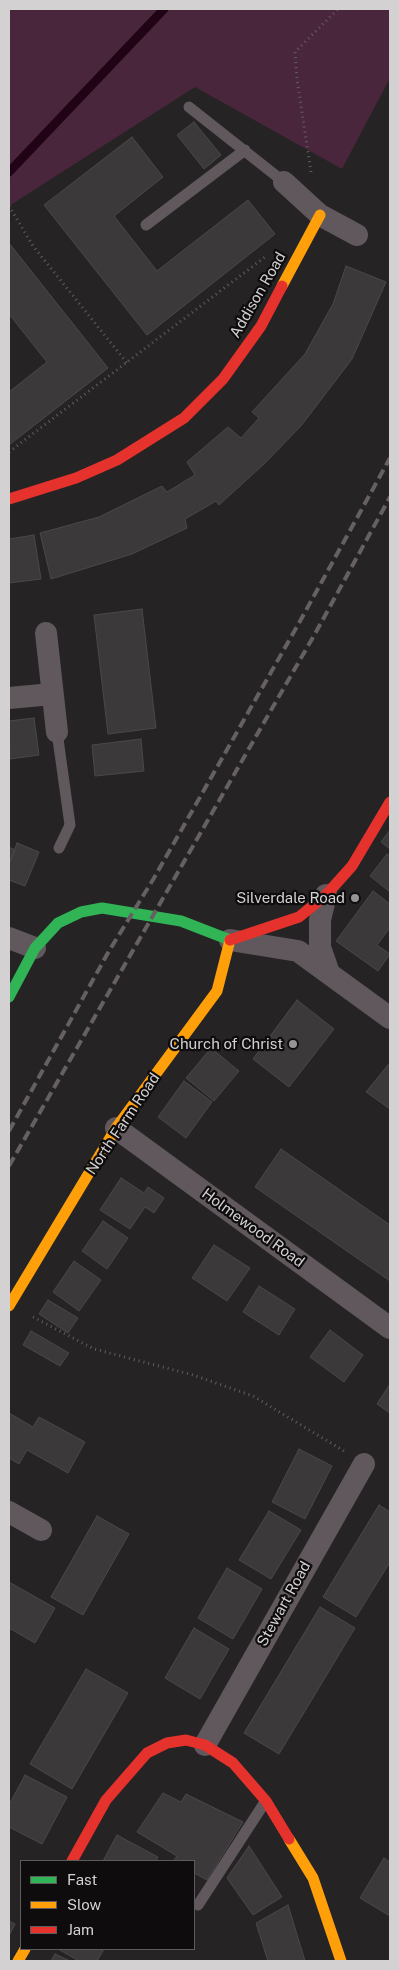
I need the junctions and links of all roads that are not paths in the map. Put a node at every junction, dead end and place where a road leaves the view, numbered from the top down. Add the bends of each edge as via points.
1 (190, 107) dead end
2 (245, 150) junction
3 (284, 182) joint
4 (320, 215) junction
5 (146, 225) dead end
6 (357, 235) dead end
7 (9, 499) edge
8 (46, 633) dead end
9 (52, 694) junction
10 (9, 698) edge
11 (57, 732) joint
12 (390, 802) edge
13 (59, 848) dead end
14 (326, 895) junction
15 (9, 938) edge
16 (230, 940) junction
17 (35, 948) junction
18 (329, 973) junction
19 (9, 997) edge
20 (390, 1018) edge
21 (116, 1128) junction
22 (9, 1305) edge
23 (390, 1328) edge
24 (364, 1464) road end
25 (9, 1512) edge
26 (41, 1530) dead end
27 (205, 1745) junction
28 (266, 1801) junction
29 (73, 1860) edge
30 (198, 1905) dead end
31 (24, 1950) edge
32 (18, 1961) edge
33 (341, 1961) edge

1 - 2 lane
2 - 3 lane
2 - 5 lane
3 - 4 street
4 - 6 street
4 - 7 street, Addison Road via 261,326 223,379 184,418 117,460 76,478
8 - 9 street
9 - 10 street
9 - 11 street
11 - 13 lane via 70,825
12 - 14 street via 352,866
14 - 16 street via 299,917
14 - 18 street via 320,920 320,947
15 - 17 street
16 - 17 street via 181,921 102,908 81,912 58,923
16 - 18 street via 298,951
16 - 21 street, North Farm Road via 217,991
17 - 19 street
18 - 20 street
21 - 22 street, North Farm Road
21 - 23 street, Holmewood Road
24 - 27 street, Stewart Road
25 - 26 street
27 - 28 street via 233,1763
27 - 29 street via 186,1740 167,1742 147,1753 106,1800
28 - 30 lane
28 - 33 street via 313,1878
31 - 32 street

